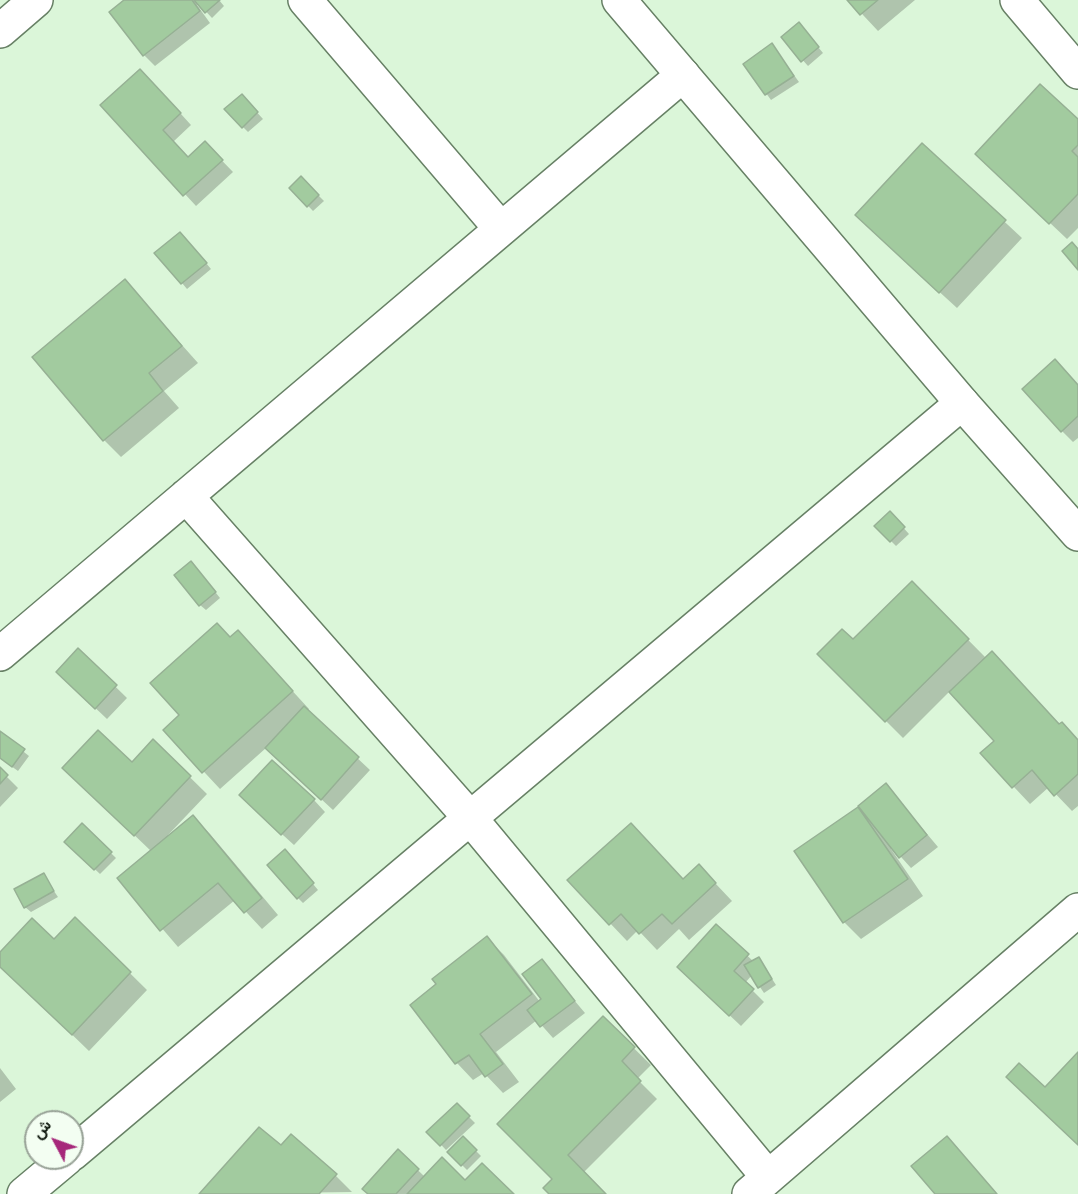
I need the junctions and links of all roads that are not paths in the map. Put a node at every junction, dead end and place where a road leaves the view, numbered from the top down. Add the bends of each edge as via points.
1 (36, 0) edge
2 (304, 0) edge
3 (1017, 0) edge
4 (623, 2) edge
5 (0, 31) edge
6 (1078, 72) edge
7 (683, 75) junction
8 (501, 229) junction
9 (962, 403) junction
10 (186, 496) junction
11 (1078, 534) edge
12 (0, 654) edge
13 (471, 819) junction
14 (1078, 910) edge
15 (84, 1144) edge
16 (53, 1170) edge
17 (758, 1185) edge
18 (24, 1194) edge

1 - 5 street
2 - 8 street
3 - 6 street
4 - 7 street
7 - 8 street
7 - 9 street
8 - 10 street
9 - 11 street
9 - 13 street
10 - 12 street
10 - 13 street
13 - 15 street
13 - 17 street
14 - 17 street
16 - 18 street

